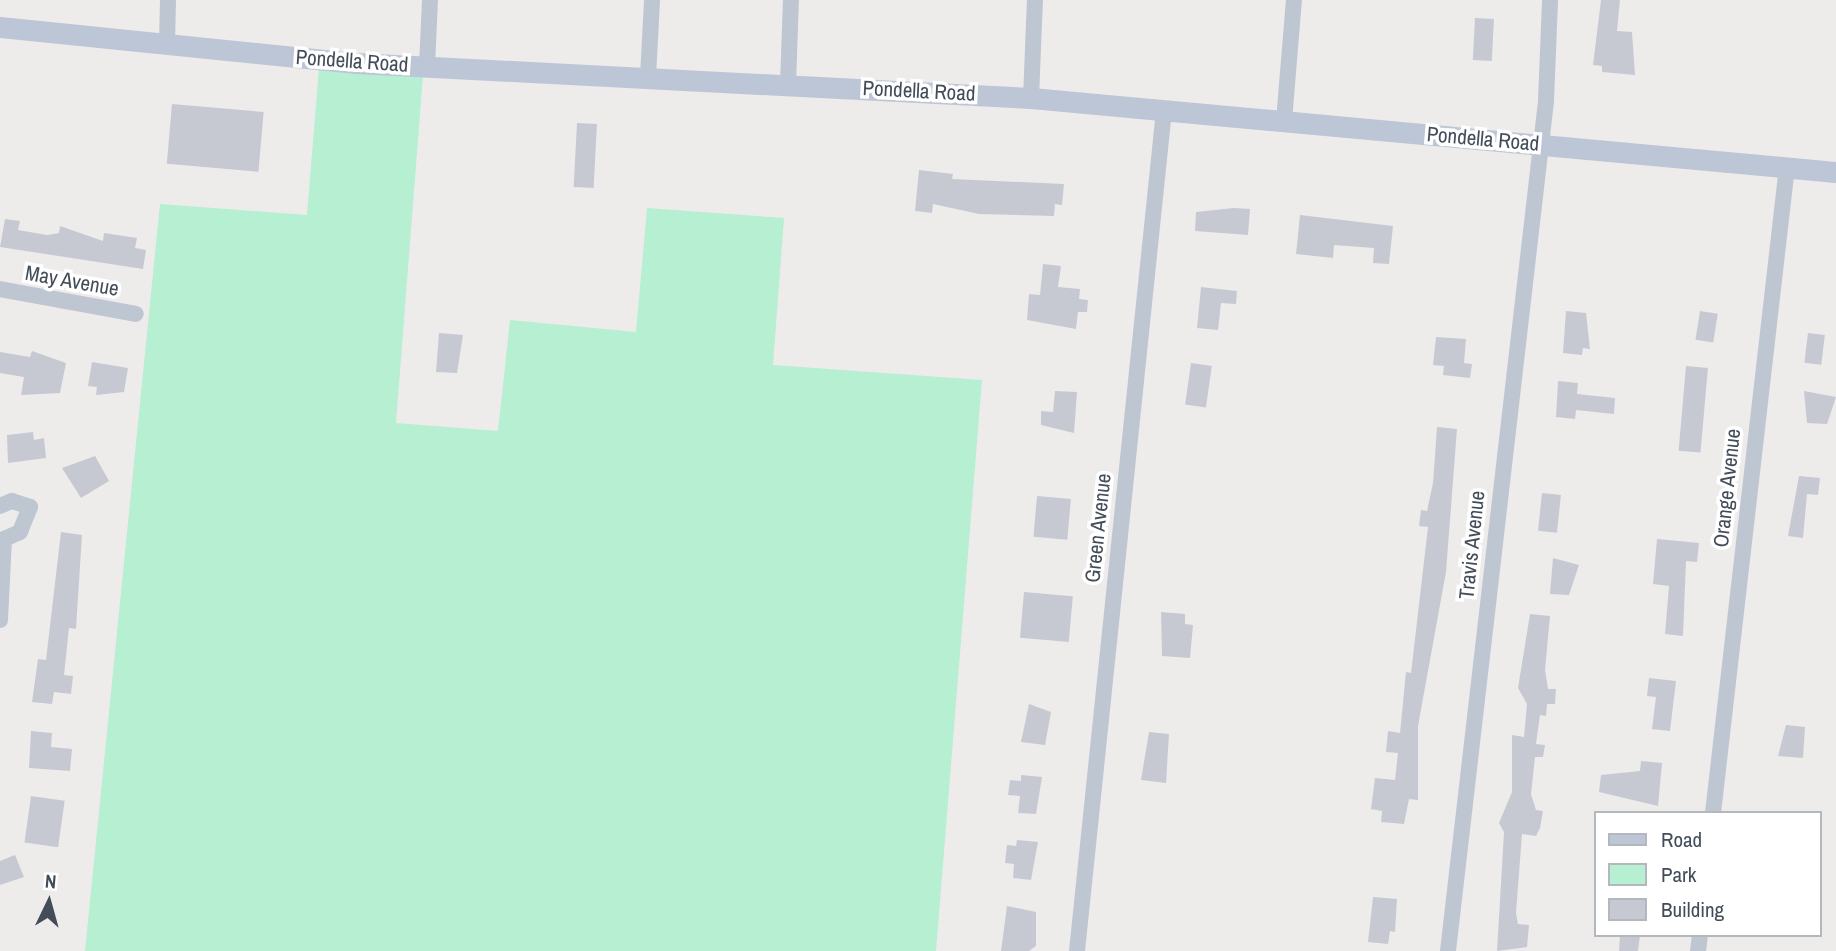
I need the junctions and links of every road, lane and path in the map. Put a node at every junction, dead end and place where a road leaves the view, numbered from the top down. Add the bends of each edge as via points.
1 (168, 0) edge
2 (430, 0) edge
3 (652, 0) edge
4 (791, 0) edge
5 (1035, 0) edge
6 (1294, 0) edge
7 (1550, 0) edge
8 (0, 27) edge
9 (167, 44) junction
10 (427, 66) junction
11 (648, 77) junction
12 (788, 84) junction
13 (1031, 98) junction
14 (1164, 110) junction
15 (1284, 121) junction
16 (1539, 145) junction
17 (1787, 167) junction
18 (1836, 172) edge
19 (0, 289) edge
20 (136, 314) dead end
21 (0, 506) edge
22 (2, 536) edge
23 (0, 620) edge
24 (1713, 811) edge
25 (1077, 951) edge
26 (1448, 951) edge

1 - 9 street
2 - 10 street
3 - 11 street
4 - 12 street
5 - 13 street
6 - 15 street
7 - 16 street, Travis Avenue
8 - 9 main road, Pondella Road
9 - 10 main road, Pondella Road
10 - 11 main road, Pondella Road
11 - 12 main road, Pondella Road
12 - 13 main road, Pondella Road
13 - 14 main road, Pondella Road
14 - 15 main road, Pondella Road
14 - 25 street, Green Avenue
15 - 16 main road, Pondella Road
16 - 17 main road, Pondella Road
16 - 26 street, Travis Avenue
17 - 18 main road, Pondella Road
17 - 24 street, Orange Avenue
19 - 20 street, May Avenue
21 - 22 street via 12,500 30,507 20,532
22 - 23 street

